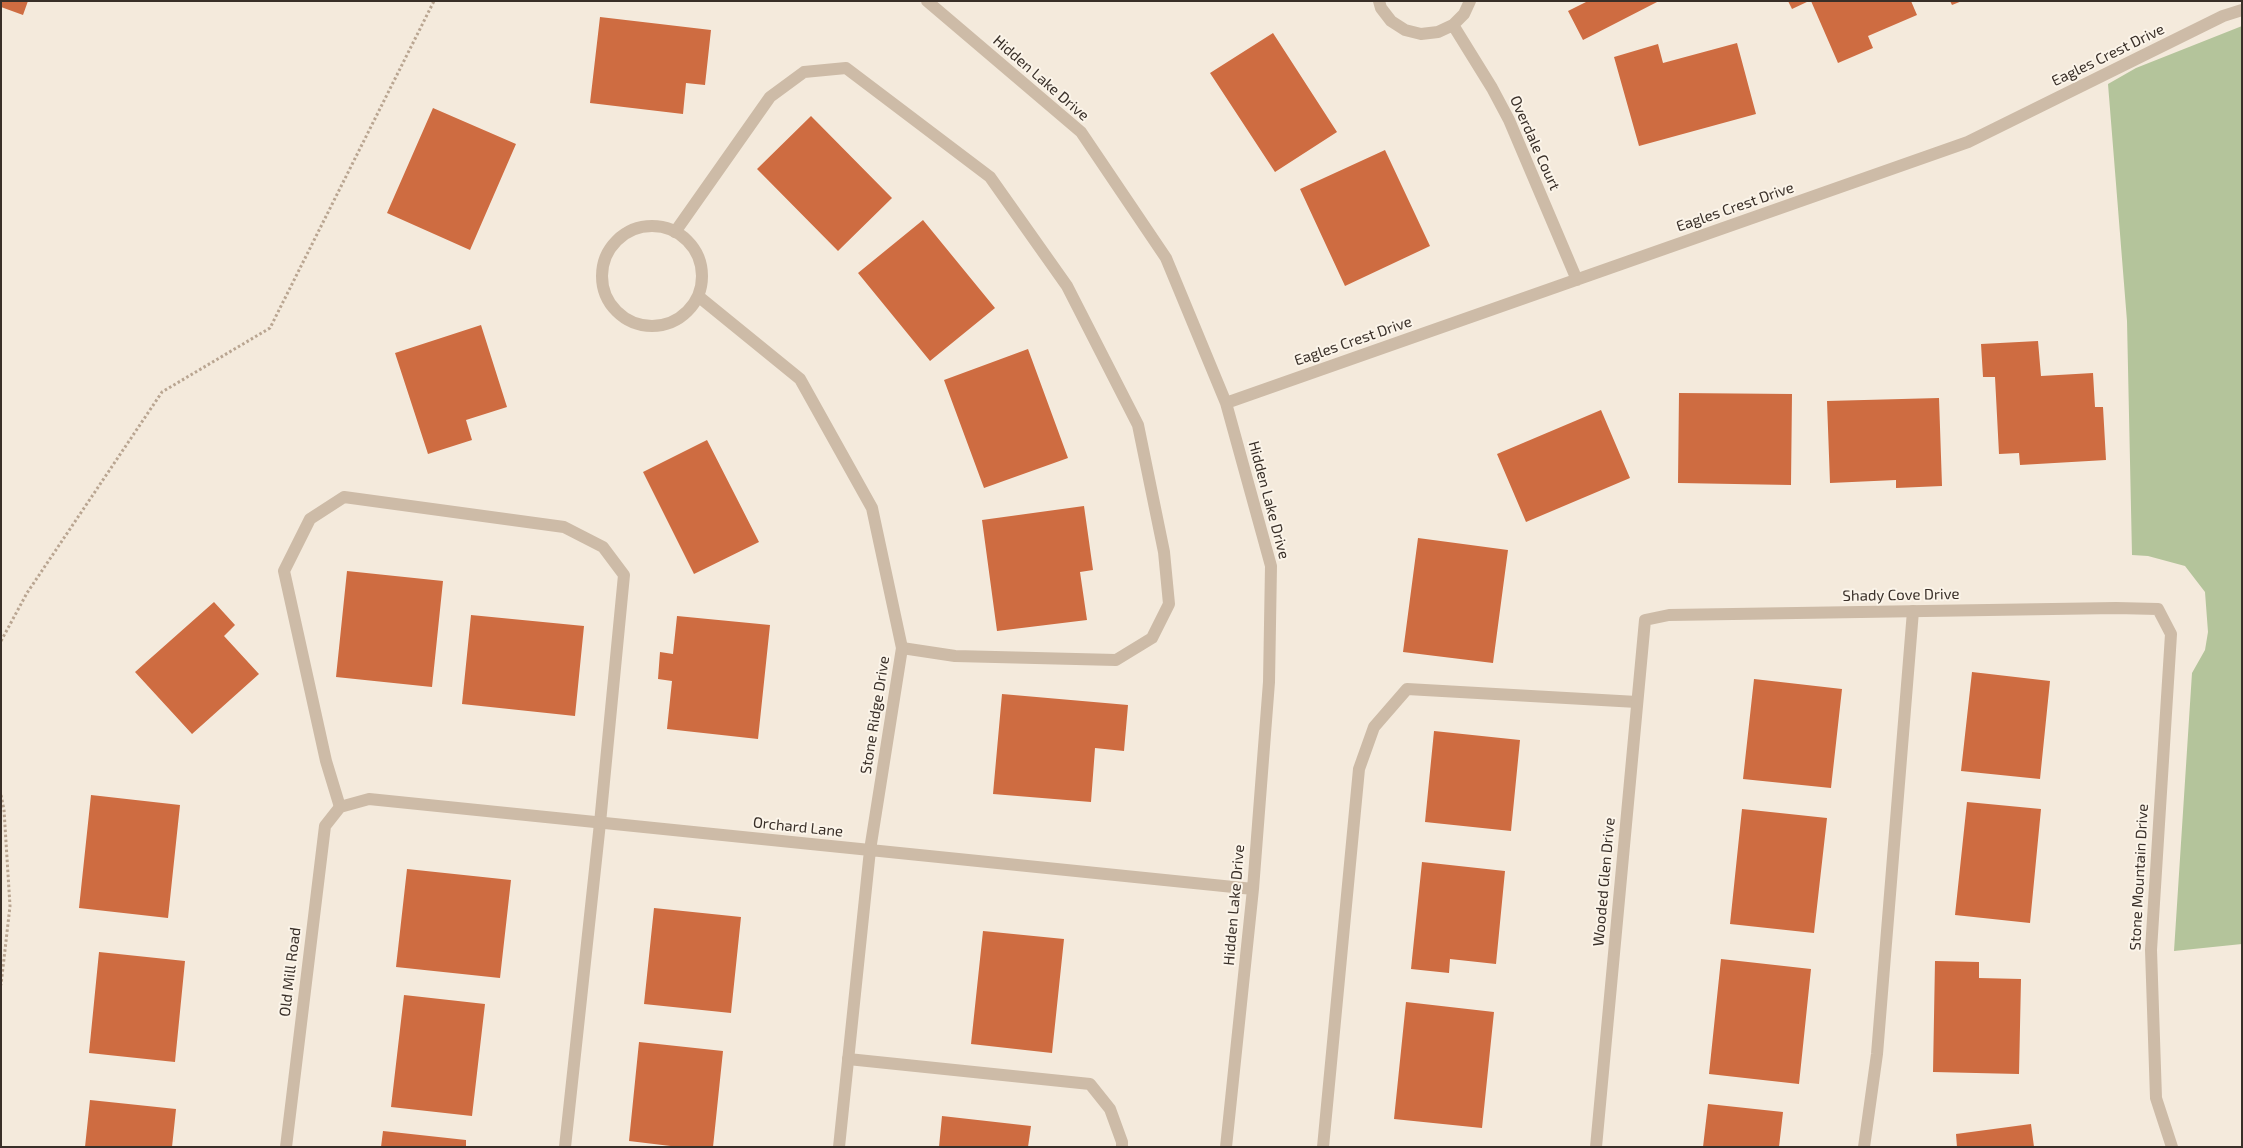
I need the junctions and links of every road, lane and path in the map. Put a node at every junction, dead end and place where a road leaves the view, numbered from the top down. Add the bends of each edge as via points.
1 (434, 1) edge
2 (926, 1) edge
3 (1379, 1) edge
4 (1470, 1) edge
5 (2242, 10) edge
6 (1453, 25) junction
7 (675, 232) junction
8 (1577, 280) junction
9 (698, 296) junction
10 (1226, 403) junction
11 (2158, 610) joint
12 (1913, 611) junction
13 (1645, 620) joint
14 (1, 641) edge
15 (902, 648) junction
16 (1637, 702) junction
17 (1, 795) edge
18 (340, 807) junction
19 (600, 823) junction
20 (870, 850) junction
21 (1253, 889) junction
22 (1, 985) edge
23 (848, 1059) junction
24 (286, 1147) edge
25 (565, 1147) edge
26 (839, 1147) edge
27 (1122, 1147) edge
28 (1226, 1147) edge
29 (1323, 1147) edge
30 (1596, 1147) edge
31 (1864, 1147) edge
32 (2172, 1147) edge

1 - 14 path via 270,328 162,392 27,592
2 - 10 street, Hidden Lake Drive via 1081,132 1166,258
3 - 6 street via 1391,21 1405,30 1421,34 1438,32
4 - 6 street via 1464,14
5 - 8 street, Eagles Crest Drive via 2223,16 1968,142
6 - 8 street, Overdale Court via 1509,120
7 - 9 street via 687,240 699,260 702,282
7 - 9 street via 659,226 642,227 626,233 613,244 604,259 604,292 612,307 625,319 641,325 658,326 688,310
7 - 15 street via 770,97 804,72 846,68 990,176 1067,286 1138,425 1164,552 1169,604 1152,638 1116,660 955,656
8 - 10 street, Eagles Crest Drive
9 - 15 street, Stone Ridge Drive via 800,379 872,508
10 - 21 street, Hidden Lake Drive via 1272,566 1270,682
11 - 12 street, Shady Cove Drive
11 - 32 street, Stone Mountain Drive via 2171,634 2151,950 2156,1098
12 - 13 street, Shady Cove Drive via 1669,615
12 - 31 street via 1877,1054
13 - 16 street, Wooded Glen Drive
15 - 20 street, Stone Ridge Drive
16 - 29 street via 1407,689 1374,727 1359,769
16 - 30 street, Wooded Glen Drive
17 - 22 path via 10,906
18 - 19 street, Orchard Lane via 369,799
18 - 19 street via 326,761 284,571 310,519 344,497 564,527 603,547 624,575
18 - 24 street, Old Mill Road via 325,826
19 - 20 street, Orchard Lane
19 - 25 street
20 - 21 street, Orchard Lane
20 - 23 street, Stone Ridge Drive
21 - 28 street, Hidden Lake Drive
23 - 26 street, Stone Ridge Drive
23 - 27 street via 1090,1084 1110,1110

